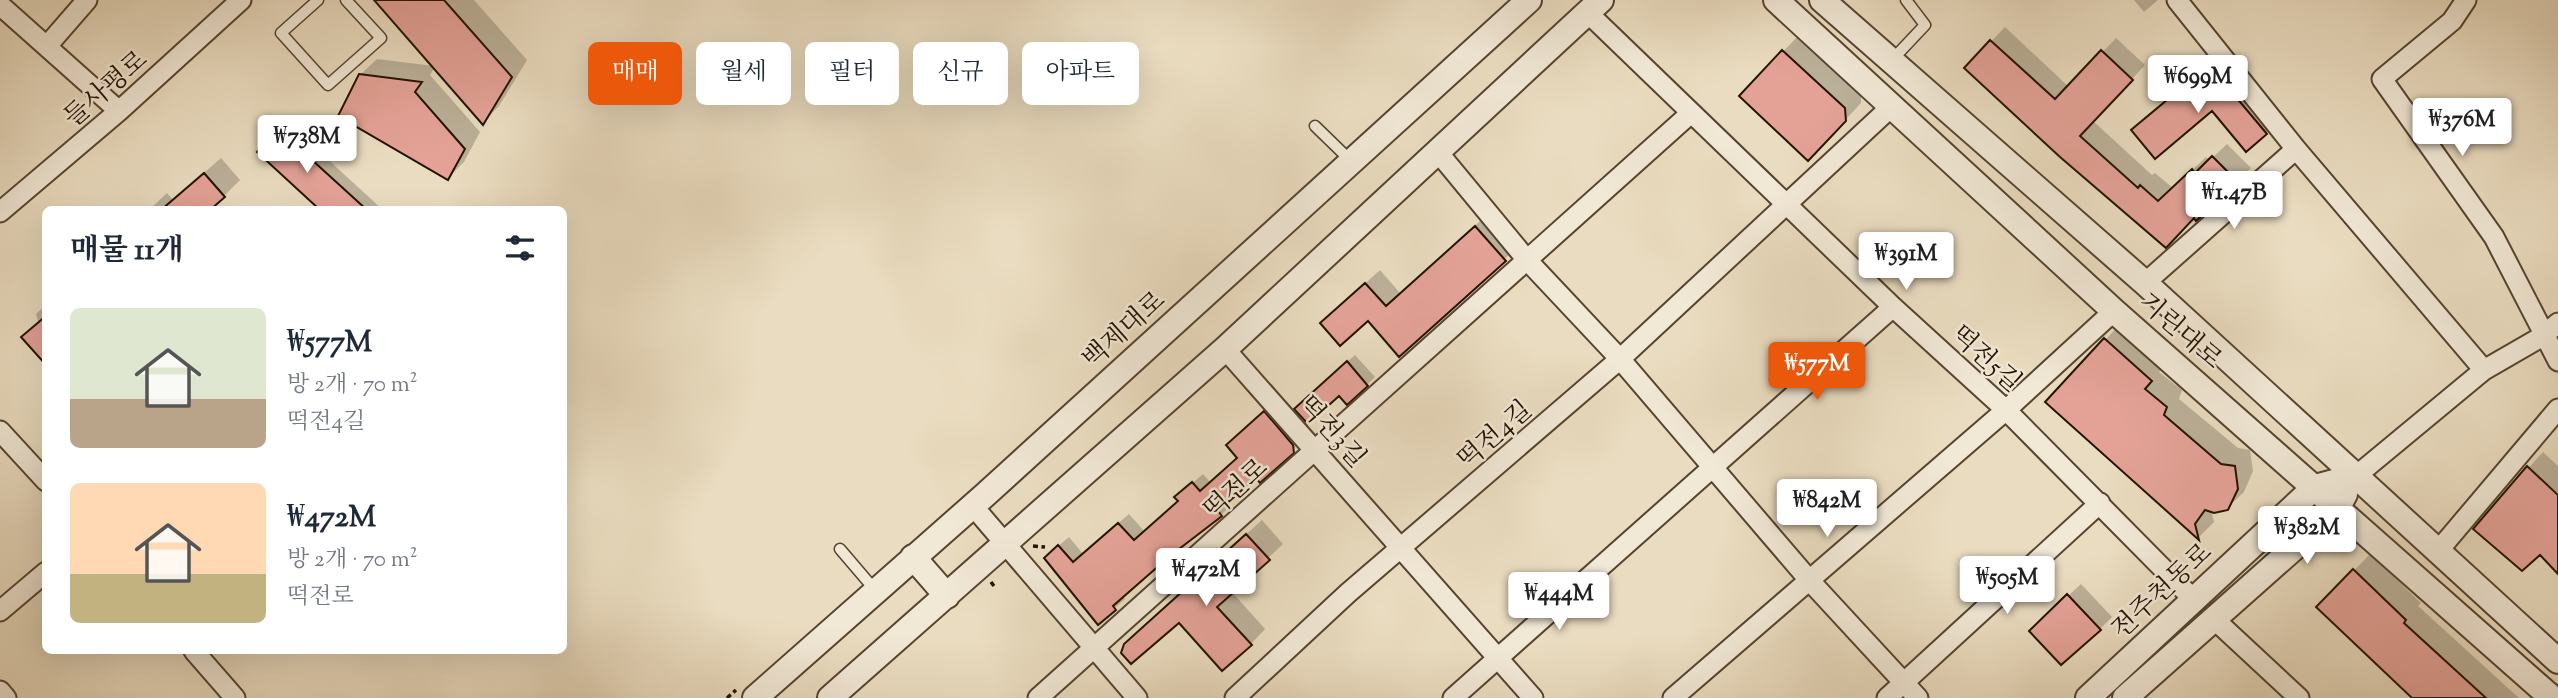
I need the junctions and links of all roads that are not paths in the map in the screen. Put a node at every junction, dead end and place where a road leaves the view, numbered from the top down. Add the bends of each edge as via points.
1 (87, 0) edge
2 (242, 0) edge
3 (318, 0) edge
4 (346, 0) edge
5 (1529, 0) edge
6 (1776, 0) edge
7 (1822, 0) edge
8 (1906, 0) edge
9 (2177, 0) edge
10 (2466, 0) edge
11 (0, 5) edge
12 (1595, 6) edge
13 (47, 46) junction
14 (1892, 61) junction
15 (1891, 107) junction
16 (119, 111) junction
17 (1691, 113) junction
18 (1315, 126) dead end
19 (2296, 149) junction
20 (1437, 151) junction
21 (1351, 162) junction
22 (1787, 206) junction
23 (0, 212) edge
24 (1527, 260) junction
25 (2145, 283) junction
26 (1893, 307) junction
27 (2114, 311) junction
28 (2551, 330) edge
29 (1225, 349) junction
30 (1620, 359) junction
31 (2558, 361) edge
32 (2484, 370) junction
33 (2558, 409) edge
34 (2006, 410) junction
35 (0, 431) edge
36 (1316, 451) junction
37 (1715, 467) junction
38 (2356, 476) junction
39 (42, 477) edge
40 (2315, 487) junction
41 (2100, 503) junction
42 (972, 506) junction
43 (2337, 507) junction
44 (1005, 545) junction
45 (1402, 548) junction
46 (840, 549) dead end
47 (2438, 551) junction
48 (913, 557) junction
49 (42, 575) edge
50 (1810, 580) junction
51 (875, 590) junction
52 (947, 596) junction
53 (2194, 600) junction
54 (0, 611) edge
55 (2214, 619) junction
56 (1094, 649) junction
57 (197, 654) edge
58 (1496, 659) junction
59 (2558, 660) edge
60 (1905, 682) junction
61 (0, 691) edge
62 (6, 698) edge
63 (235, 698) edge
64 (755, 698) edge
65 (830, 698) edge
66 (1038, 698) edge
67 (1137, 698) edge
68 (1235, 698) edge
69 (1453, 698) edge
70 (1533, 698) edge
71 (1673, 698) edge
72 (1886, 698) edge
73 (1918, 698) edge
74 (2088, 698) edge
75 (2125, 698) edge
76 (2299, 698) edge
77 (2552, 698) edge

1 - 13 street
2 - 16 street, 들사평로
3 - 4 lane via 281,33 328,85 381,38
5 - 21 street, 백제대로
6 - 15 street, 기린대로
7 - 14 street, 기린대로
8 - 14 lane via 1925,26
9 - 19 street
10 - 28 street via 2452,21 2382,79 2494,237
11 - 13 street
12 - 17 street, 떡전5길
12 - 20 street
13 - 16 street
14 - 25 street, 기린대로
15 - 22 street, 떡전4길
15 - 27 street, 기린대로
16 - 23 street, 들사평로
17 - 22 street, 떡전5길
17 - 24 street
18 - 21 lane
19 - 25 street, 기린대로
19 - 32 street
20 - 24 street
20 - 29 street
21 - 42 street, 백제대로
22 - 26 street, 떡전5길
22 - 30 street, 떡전4길
24 - 30 street
24 - 36 street
25 - 38 street, 기린대로
26 - 34 street, 떡전5길
26 - 37 street
27 - 34 street
27 - 40 street, 기린대로
28 - 31 street
28 - 32 street
29 - 36 street, 떡전3길
29 - 44 street
30 - 37 street
30 - 45 street, 떡전4길
32 - 38 street
33 - 47 street
34 - 41 street, 떡전5길
34 - 50 street
35 - 39 street
36 - 45 street, 떡전3길
36 - 56 street, 떡전로
37 - 50 street
37 - 58 street
38 - 40 street, 전주천동로
38 - 43 street
38 - 47 street, 기린대로
40 - 43 street, 기린대로
40 - 53 street, 전주천동로
41 - 53 street, 떡전5길
41 - 60 street
42 - 44 street
42 - 48 street, 백제대로
43 - 55 street
43 - 77 street, 기린대로
44 - 52 street
44 - 56 street
45 - 58 street, 떡전3길
45 - 68 street
46 - 51 lane
47 - 59 street, 기린대로
48 - 51 street, 백제대로
48 - 52 street
49 - 54 street
50 - 60 street
50 - 71 street
51 - 64 street, 백제대로
52 - 65 street
53 - 74 street, 전주천동로
55 - 75 street
55 - 76 street
56 - 66 street, 떡전로
56 - 67 street
57 - 63 street
58 - 69 street
58 - 70 street, 떡전3길
60 - 72 street
60 - 73 street
61 - 62 street

